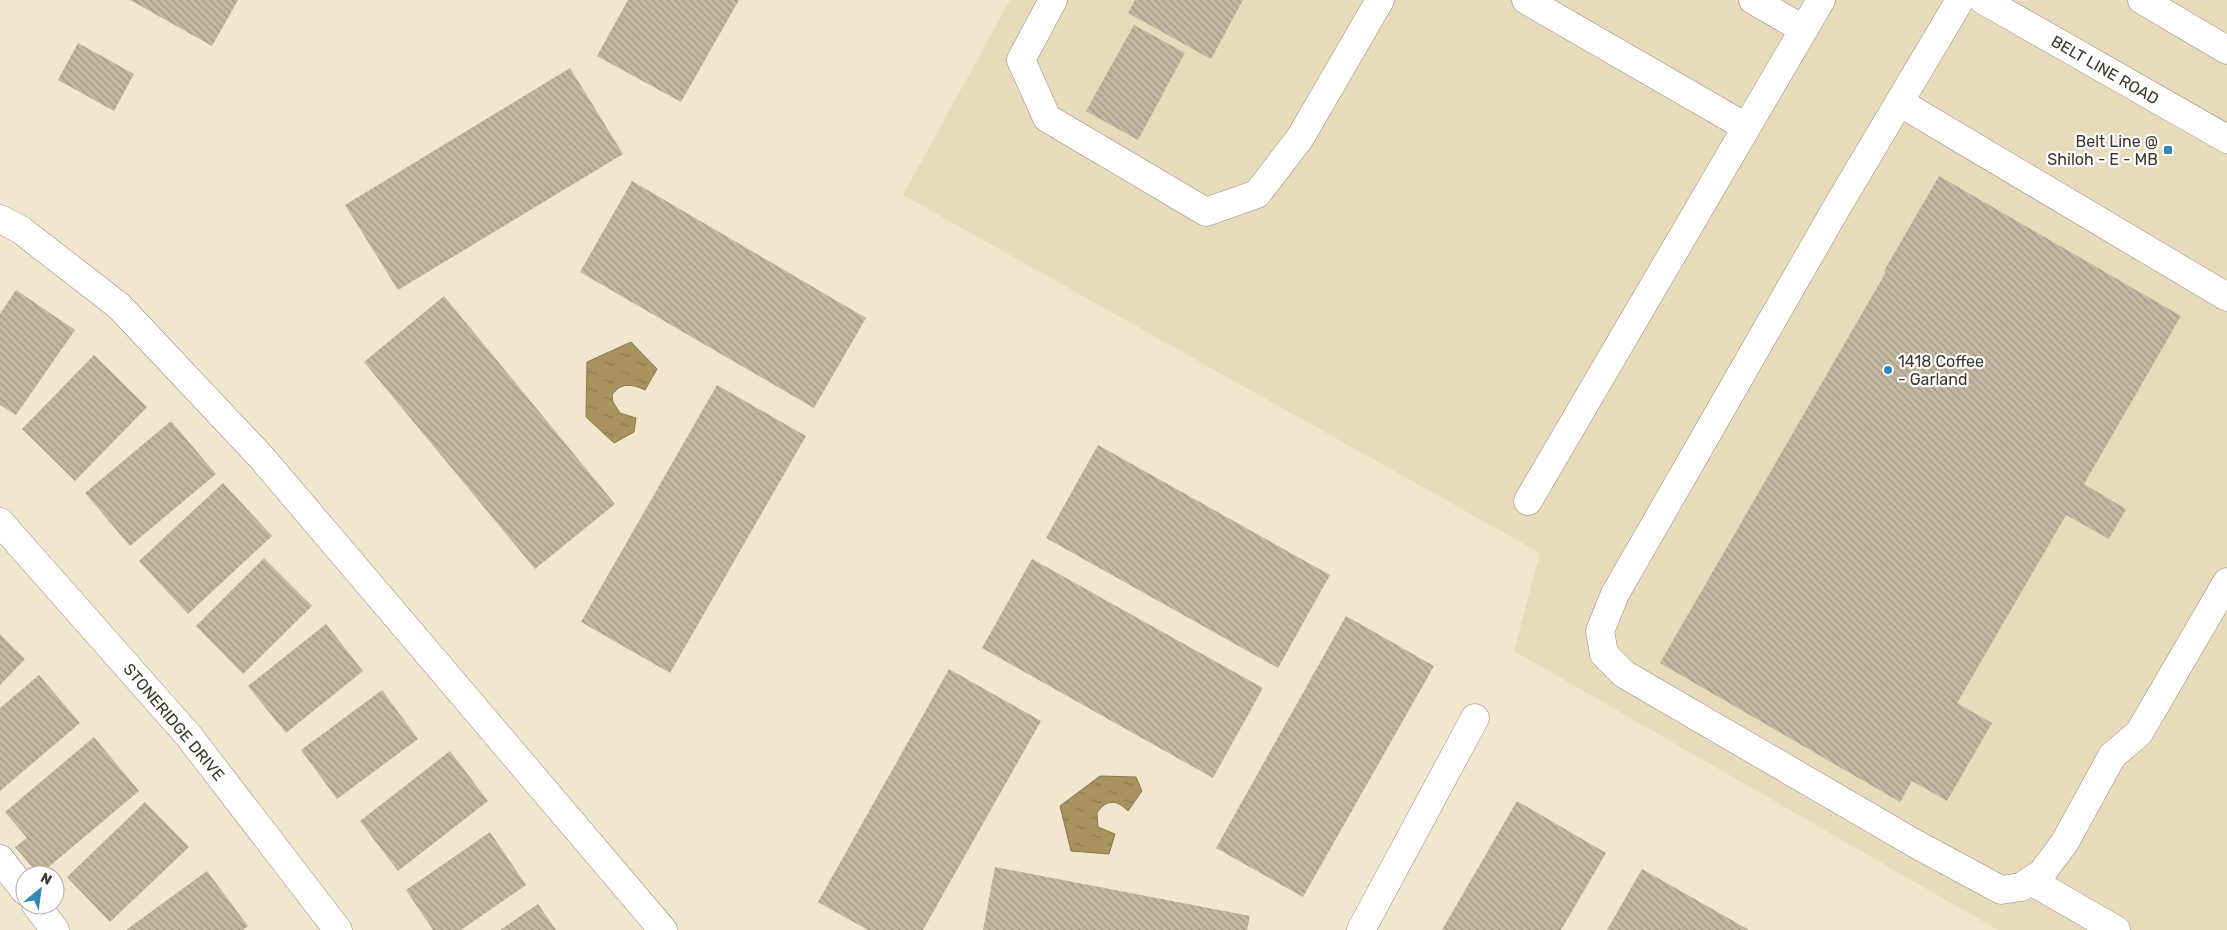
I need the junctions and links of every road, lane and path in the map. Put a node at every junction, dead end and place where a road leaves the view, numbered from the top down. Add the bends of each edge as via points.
1 (1054, 0) edge
2 (1380, 0) edge
3 (1526, 0) edge
4 (1753, 0) edge
5 (1821, 0) edge
6 (1960, 0) edge
7 (1983, 0) edge
8 (2142, 0) edge
9 (1803, 28) junction
10 (2227, 50) edge
11 (1899, 102) junction
12 (1746, 126) junction
13 (2227, 139) edge
14 (0, 218) edge
15 (2227, 297) edge
16 (1528, 501) dead end
17 (0, 522) edge
18 (2227, 582) edge
19 (1475, 718) dead end
20 (0, 859) edge
21 (15, 878) edge
22 (2031, 881) junction
23 (44, 915) edge
24 (55, 930) edge
25 (338, 930) edge
26 (663, 930) edge
27 (1361, 930) edge
28 (2116, 930) edge

1 - 2 street via 1021,60 1047,118 1206,212 1257,194 1300,138
3 - 12 street
4 - 9 street
5 - 9 street
6 - 11 street
7 - 13 street, BELT LINE ROAD
8 - 10 street
9 - 12 street
11 - 15 street
11 - 22 street via 1615,594 1600,631 1604,654 1624,674 1906,838 2001,890 2021,887
12 - 16 street
14 - 26 street via 21,230 119,306 262,458
17 - 25 street, STONERIDGE DRIVE via 188,735
18 - 22 street via 2139,733 2112,756 2065,842 2042,873
19 - 27 street
20 - 21 street
22 - 28 street
23 - 24 street

